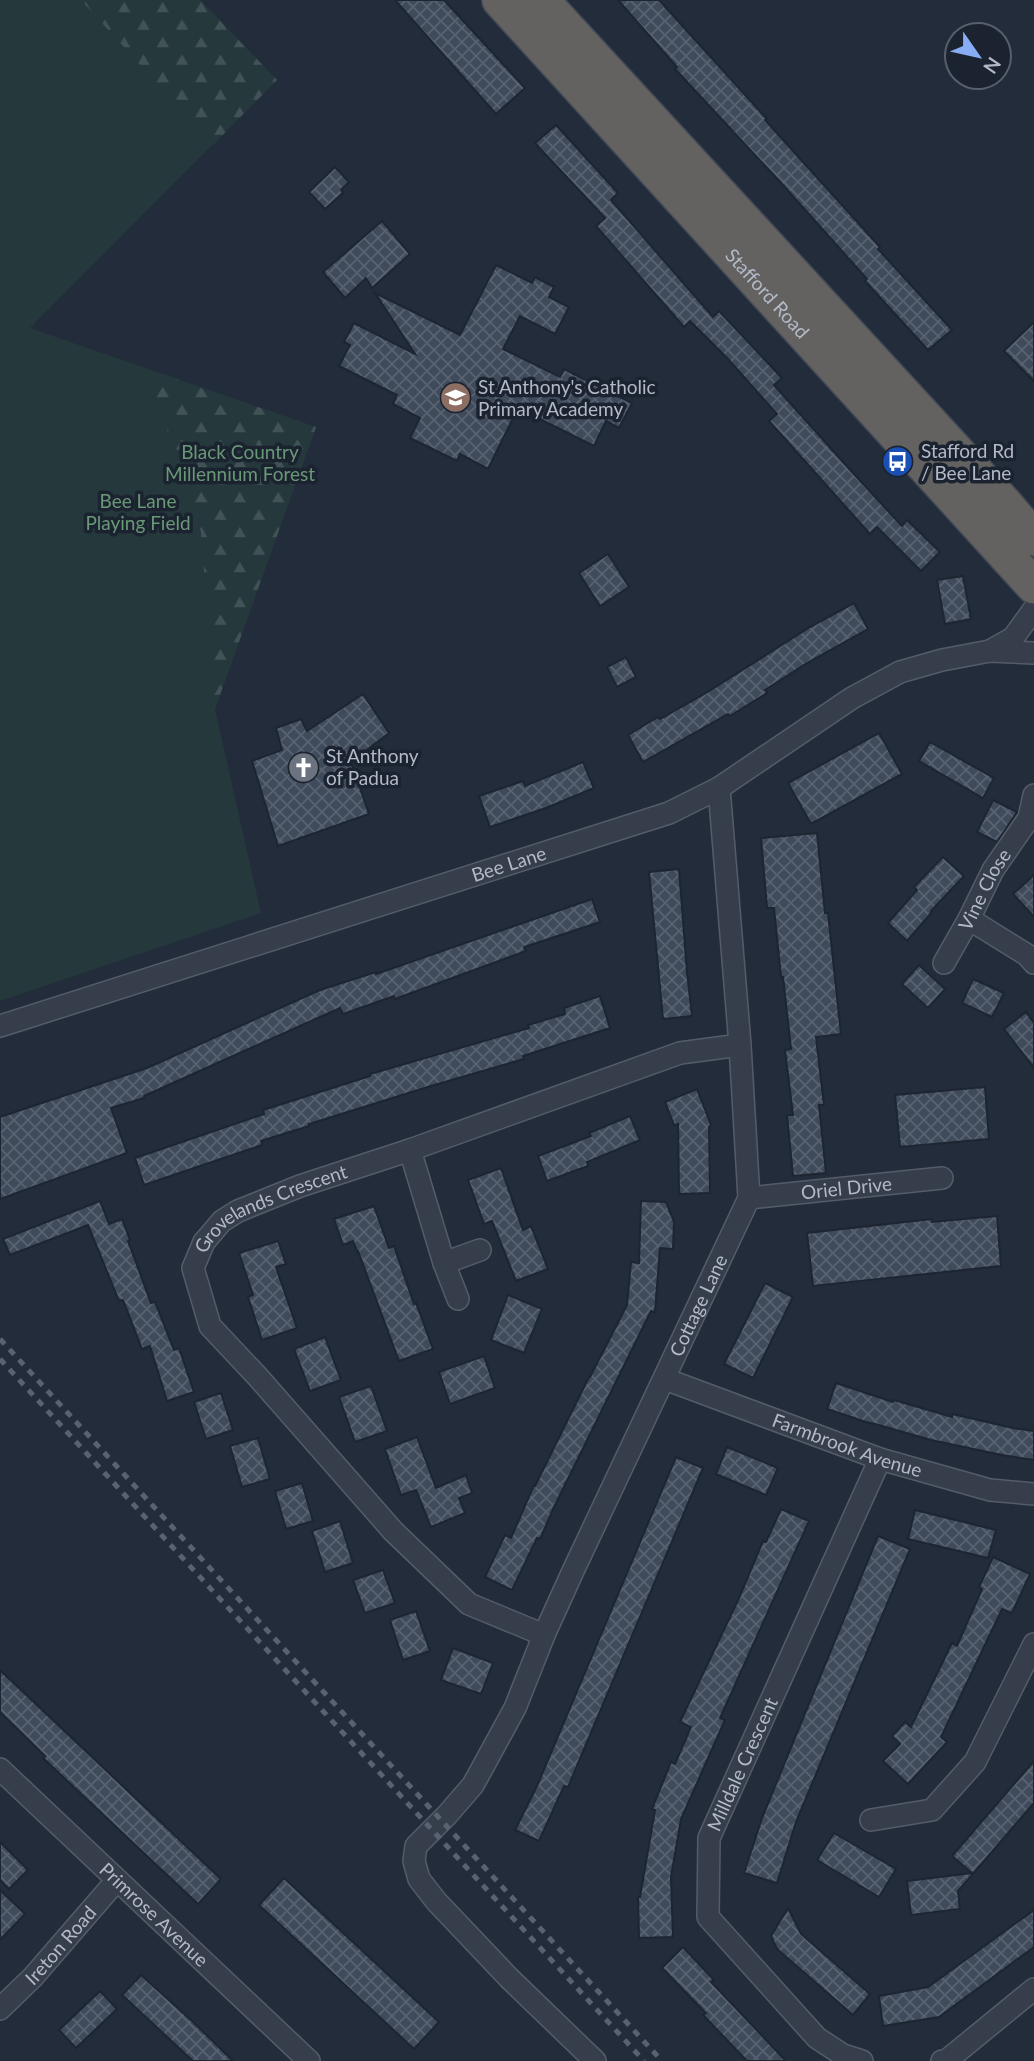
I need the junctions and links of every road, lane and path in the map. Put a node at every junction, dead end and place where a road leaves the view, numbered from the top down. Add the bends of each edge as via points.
1 (500, 0) edge
2 (541, 0) edge
3 (1034, 538) edge
4 (1034, 586) edge
5 (1034, 609) edge
6 (990, 652) junction
7 (1034, 653) edge
8 (719, 788) junction
9 (1034, 794) edge
10 (1032, 819) edge
11 (969, 919) junction
12 (944, 963) dead end
13 (1034, 963) edge
14 (0, 1026) edge
15 (740, 1045) junction
16 (410, 1150) junction
17 (942, 1178) dead end
18 (749, 1198) junction
19 (480, 1250) dead end
20 (444, 1263) junction
21 (458, 1299) dead end
22 (665, 1379) junction
23 (880, 1459) junction
24 (1034, 1494) edge
25 (544, 1635) junction
26 (1034, 1644) edge
27 (1028, 1671) edge
28 (0, 1769) edge
29 (871, 1820) dead end
30 (117, 1880) junction
31 (1034, 1989) edge
32 (0, 2009) edge
33 (309, 2061) edge
34 (595, 2061) edge
35 (862, 2061) edge
36 (945, 2061) edge

1 - 4 highway, Stafford Road
2 - 3 highway, Stafford Road
5 - 6 street, Bee Lane via 1013,638
6 - 7 street, Bee Lane
6 - 8 street, Bee Lane via 910,669 868,688
8 - 14 street, Bee Lane via 669,813
8 - 15 street, Cottage Lane
9 - 10 street, Vine Close
10 - 11 street, Vine Close via 993,870
11 - 12 street, Vine Close
11 - 13 street
15 - 16 street, Grovelands Crescent via 680,1053
15 - 18 street, Cottage Lane
16 - 20 street
16 - 25 street, Grovelands Crescent via 300,1186 222,1221 204,1242 194,1268 201,1296 210,1326 393,1531 469,1604
17 - 18 street, Oriel Drive
18 - 22 street, Cottage Lane
19 - 20 street
20 - 21 street
22 - 23 street, Farmbrook Avenue
22 - 25 street, Cottage Lane
23 - 24 street, Farmbrook Avenue via 990,1490
23 - 35 street, Milldale Crescent via 709,1838 708,1917 817,2038
25 - 34 street, Cottage Lane via 515,1708 473,1785 416,1846 414,1861 419,1879 436,1900
26 - 27 street
27 - 29 street via 975,1762 932,1810
28 - 30 street, Primrose Avenue
30 - 32 street, Ireton Road
30 - 33 street, Primrose Avenue
31 - 36 street

